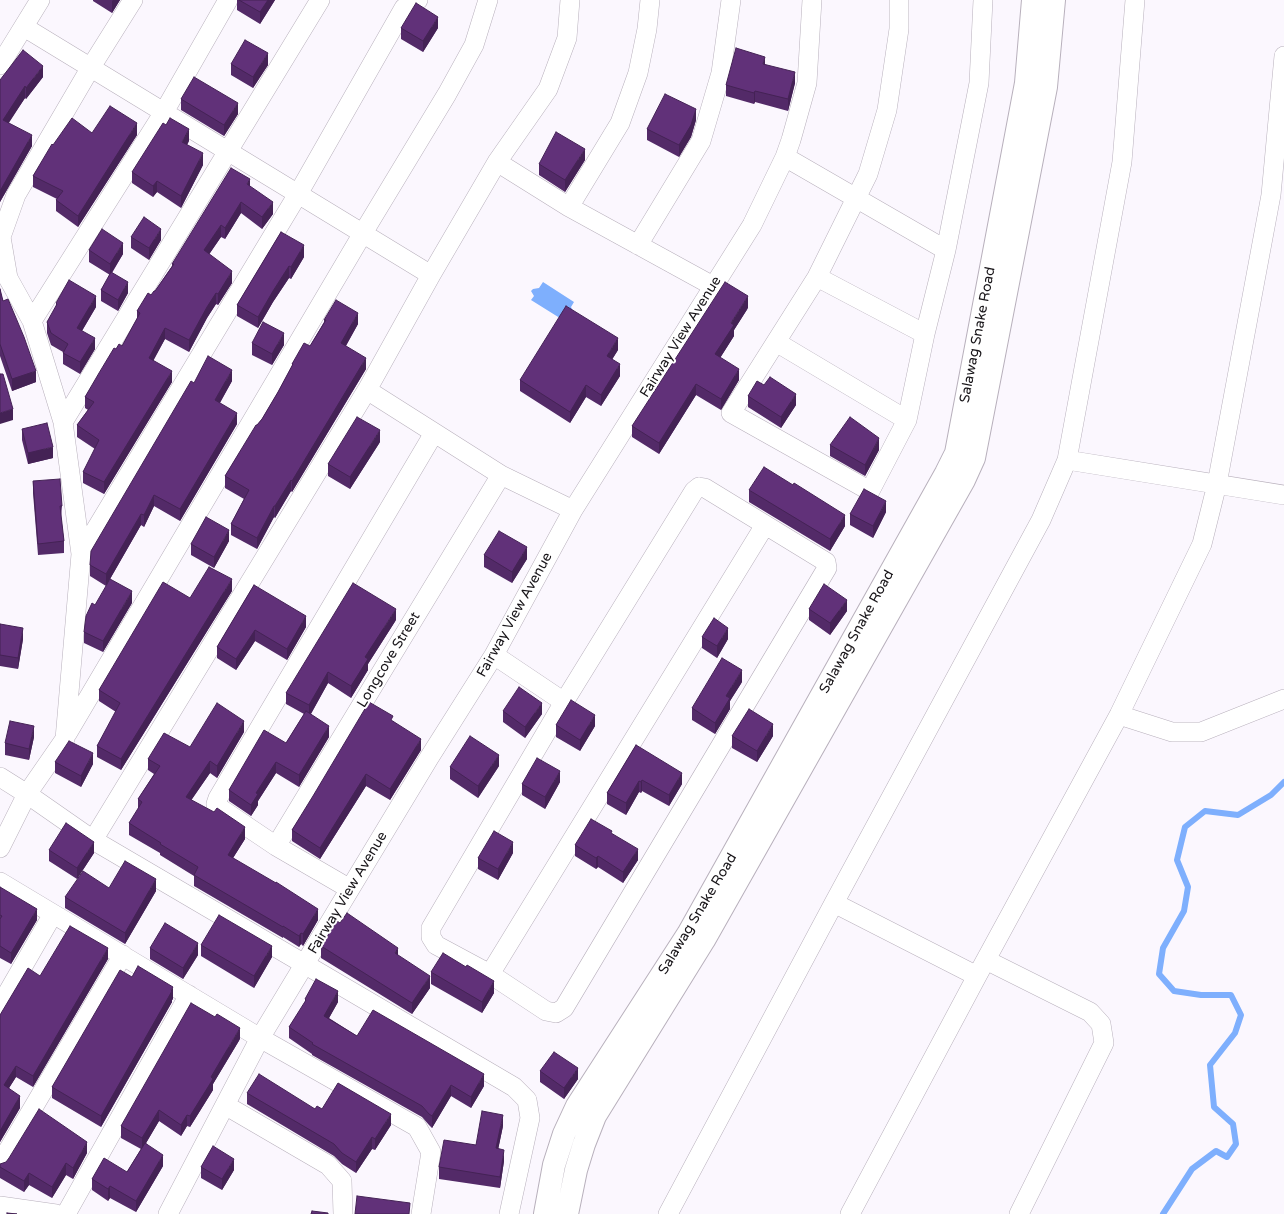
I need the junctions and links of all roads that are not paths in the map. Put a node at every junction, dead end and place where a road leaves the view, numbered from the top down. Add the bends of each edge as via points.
1 (40, 0) edge
2 (133, 0) edge
3 (228, 0) edge
4 (320, 0) edge
5 (418, 0) edge
6 (488, 0) edge
7 (570, 0) edge
8 (650, 0) edge
9 (731, 0) edge
10 (812, 0) edge
11 (899, 0) edge
12 (983, 0) edge
13 (1034, 0) edge
14 (1054, 0) edge
15 (1135, 0) edge
16 (24, 27) junction
17 (1284, 56) edge
18 (0, 65) edge
19 (91, 67) junction
20 (164, 112) junction
21 (228, 151) junction
22 (785, 157) junction
23 (497, 162) junction
24 (298, 194) junction
25 (856, 198) junction
26 (569, 207) junction
27 (363, 233) junction
28 (638, 245) junction
29 (946, 250) junction
30 (1000, 271) junction
31 (431, 275) junction
32 (817, 277) junction
33 (713, 286) junction
34 (32, 321) junction
35 (925, 334) junction
36 (776, 342) junction
37 (367, 390) junction
38 (907, 420) junction
39 (63, 422) junction
40 (434, 433) junction
41 (1067, 460) junction
42 (501, 475) junction
43 (1217, 484) junction
44 (1284, 495) edge
45 (573, 510) junction
46 (765, 525) junction
47 (81, 554) junction
48 (494, 655) junction
49 (1284, 698) edge
50 (564, 702) junction
51 (1119, 715) junction
52 (65, 739) junction
53 (0, 777) edge
54 (27, 794) junction
55 (93, 840) junction
56 (276, 846) junction
57 (0, 848) edge
58 (0, 882) edge
59 (350, 889) junction
60 (834, 903) junction
61 (53, 914) junction
62 (123, 955) junction
63 (305, 965) junction
64 (982, 968) junction
65 (490, 974) junction
66 (188, 995) junction
67 (0, 1006) edge
68 (260, 1038) junction
69 (225, 1105) junction
70 (0, 1164) edge
71 (0, 1206) edge
72 (56, 1214) edge
73 (66, 1214) edge
74 (168, 1214) edge
75 (343, 1214) edge
76 (421, 1214) edge
77 (509, 1214) edge
78 (545, 1214) edge
79 (567, 1214) edge
80 (668, 1214) edge
81 (850, 1214) edge
82 (1019, 1214) edge

1 - 16 street
2 - 19 street
3 - 20 street
4 - 21 street
5 - 24 street via 404,8
6 - 27 street via 474,45
7 - 23 street via 568,38 548,89
8 - 26 street via 638,73 620,123
9 - 28 street via 721,73 701,142
10 - 22 street, Fairway View Avenue via 807,83
11 - 25 street via 899,29 887,110 868,174
12 - 29 street via 979,83
13 - 30 main road, Salawag Snake Road via 1026,83
14 - 30 main road, Salawag Snake Road via 1046,87
15 - 41 street via 1122,162
16 - 18 street
16 - 19 street
17 - 43 street via 1271,195
19 - 20 street
19 - 34 street via 16,195 1,238 8,278
20 - 21 street
20 - 34 street
21 - 24 street
21 - 39 street
22 - 25 street
22 - 33 street, Fairway View Avenue via 752,225
23 - 26 street
23 - 31 street
24 - 27 street
24 - 47 street
25 - 29 street
25 - 32 street
26 - 28 street
27 - 31 street
27 - 52 street
28 - 33 street
29 - 35 street
30 - 78 main road, Salawag Snake Road via 956,453 946,474 688,934 577,1106 554,1165
30 - 79 main road, Salawag Snake Road via 974,458 964,480 704,940 595,1116 582,1150
31 - 37 street
32 - 35 street
32 - 36 street
33 - 45 street, Fairway View Avenue
34 - 39 street
35 - 38 street
36 - 38 street
36 - 38 street via 731,413 870,491
37 - 40 street
37 - 55 street
39 - 47 street
40 - 42 street
40 - 56 street via 218,798 216,804 221,809
41 - 43 street
41 - 60 street via 1041,520
42 - 45 street
42 - 56 street, Longcove Street
43 - 44 street
43 - 51 street via 1202,544
45 - 48 street, Fairway View Avenue
46 - 50 street via 705,488 699,487 694,491
46 - 65 street
46 - 65 street via 826,562 827,568 564,1008 556,1013 546,1011
47 - 52 street
48 - 50 street
48 - 59 street, Fairway View Avenue
49 - 51 street via 1201,732 1172,732
50 - 65 street via 432,928 431,937 436,945
51 - 64 street
52 - 54 street
53 - 54 street
54 - 55 street
54 - 57 street
55 - 63 street
56 - 59 street
58 - 61 street
59 - 63 street, Fairway View Avenue
60 - 64 street
60 - 80 street
61 - 62 street
61 - 67 street
62 - 66 street
62 - 70 street
63 - 68 street, Fairway View Avenue
63 - 77 street via 514,1087 527,1100 530,1118
64 - 81 street
64 - 82 street via 1090,1012 1101,1024 1104,1043
66 - 68 street
66 - 73 street
68 - 69 street, Fairway View Avenue
68 - 76 street via 417,1127 431,1152
69 - 74 street, Fairway View Avenue
69 - 75 street via 328,1165 342,1181
71 - 72 street

